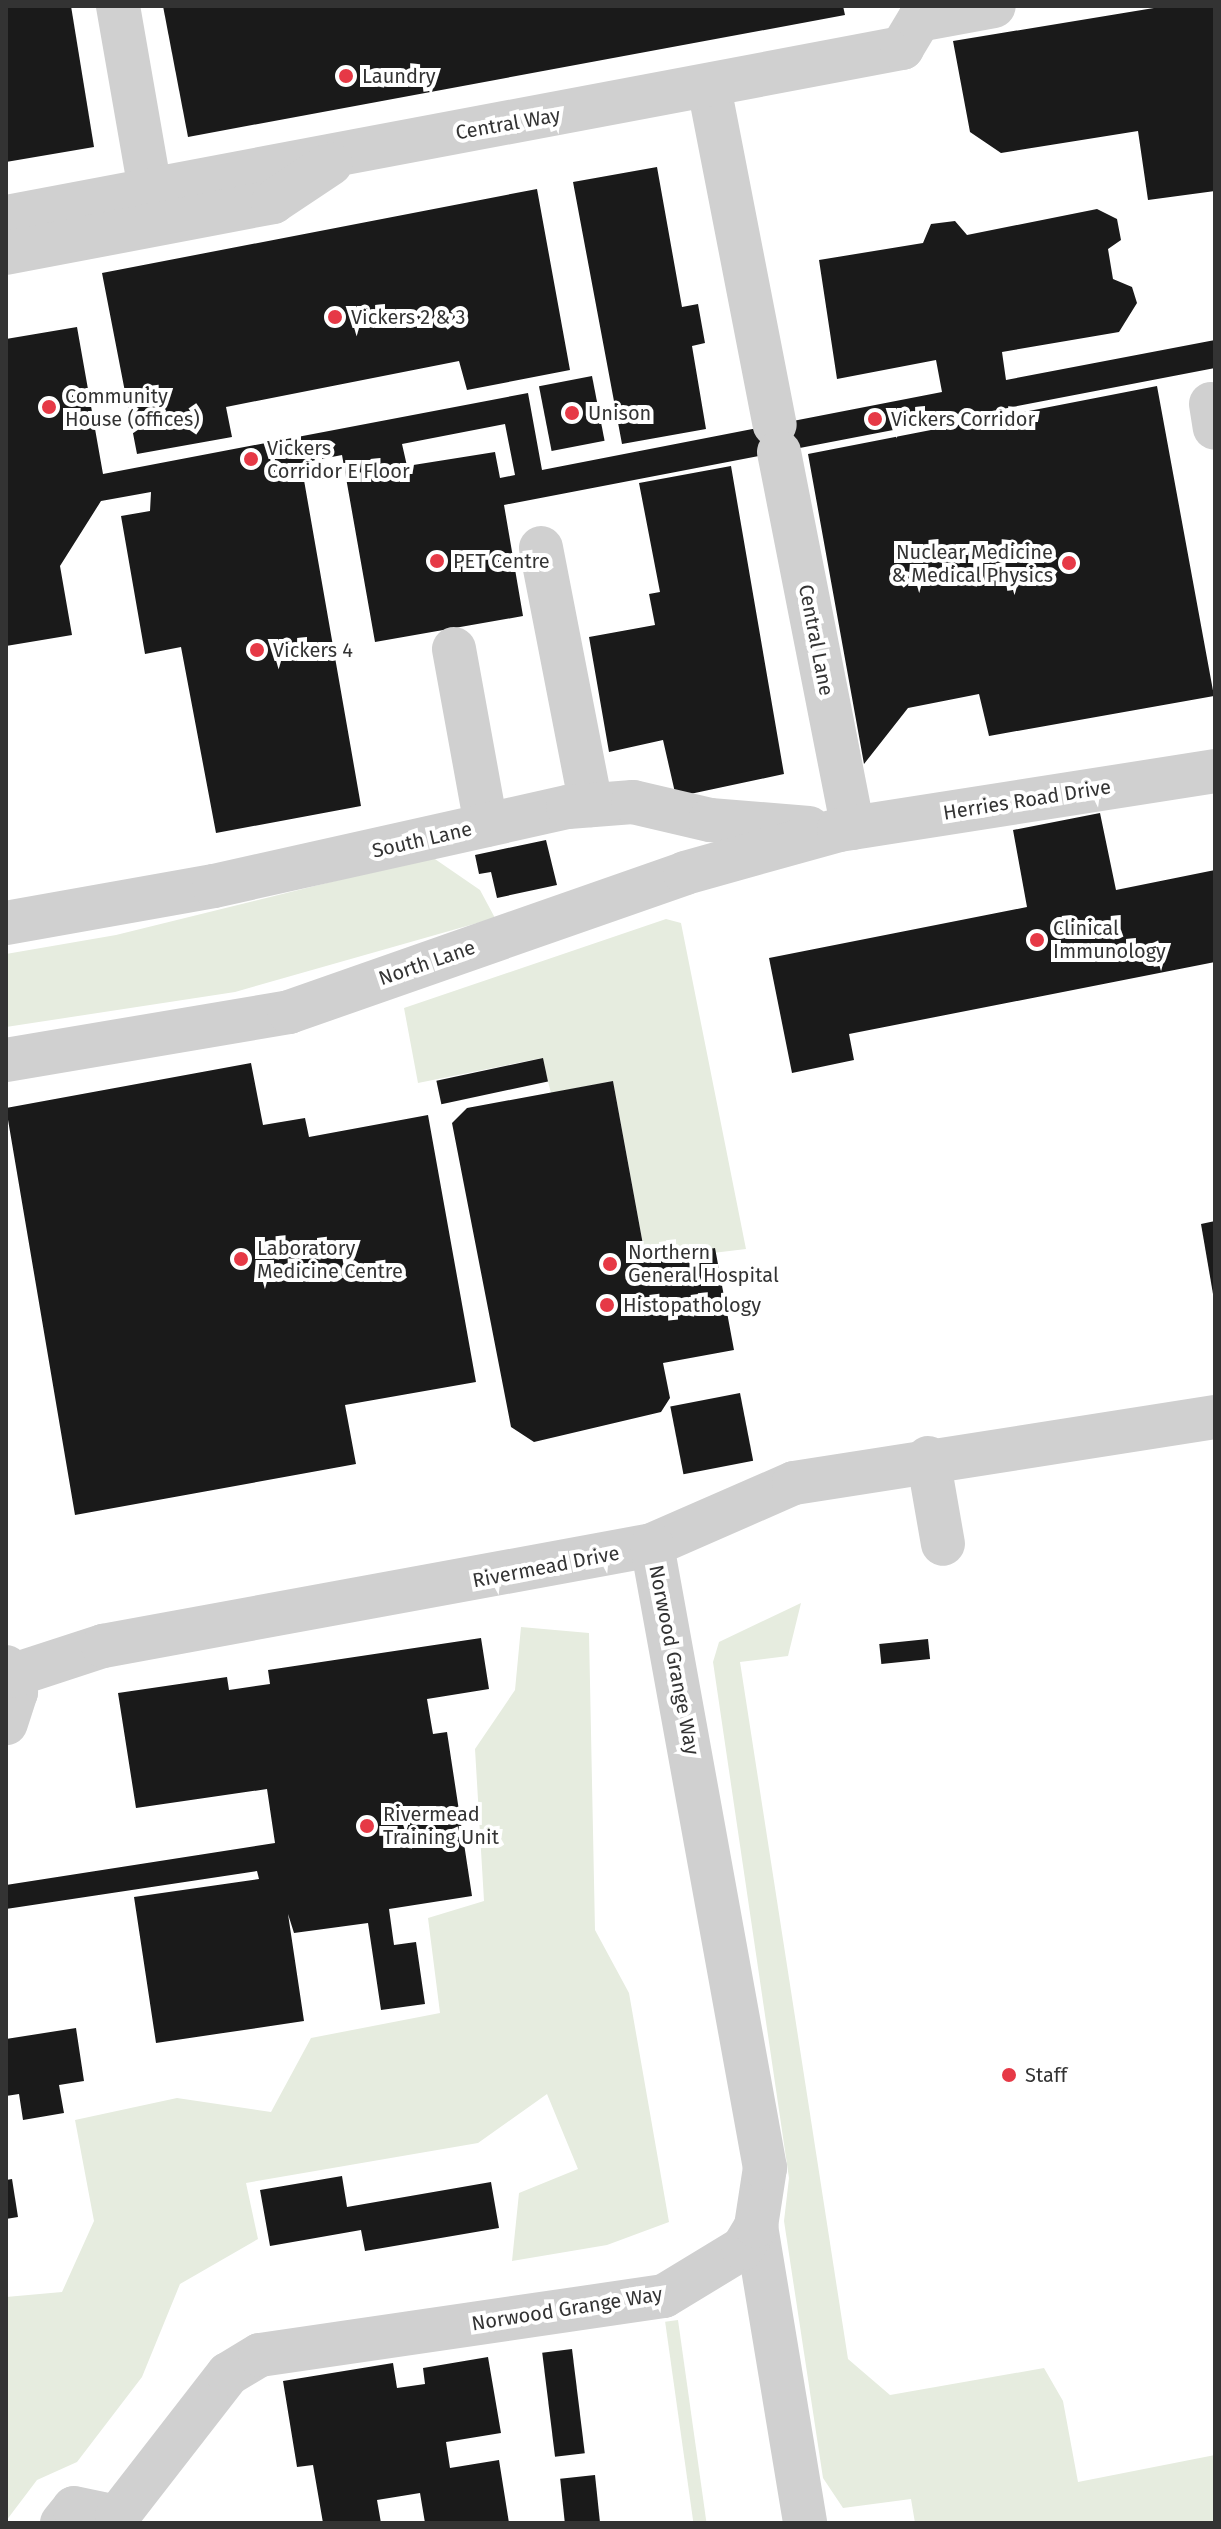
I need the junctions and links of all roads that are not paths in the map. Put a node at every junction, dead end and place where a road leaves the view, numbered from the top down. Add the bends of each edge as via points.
1 (118, 6) edge
2 (994, 6) edge
3 (917, 13) edge
4 (709, 87) junction
5 (346, 154) junction
6 (150, 190) junction
7 (6, 217) edge
8 (6, 253) edge
9 (541, 548) dead end
10 (454, 649) dead end
11 (1215, 771) edge
12 (591, 805) junction
13 (486, 825) junction
14 (846, 829) junction
15 (6, 923) edge
16 (6, 1060) edge
17 (1215, 1417) edge
18 (928, 1458) junction
19 (943, 1544) dead end
20 (652, 1545) junction
21 (9, 1672) edge
22 (6, 1723) edge
23 (756, 2226) junction
24 (68, 2515) edge
25 (805, 2523) edge

1 - 6 lane
2 - 3 lane, Central Way
3 - 4 lane, Central Way via 902,48
4 - 5 lane, Central Way
4 - 14 lane, Central Lane
5 - 6 lane, Central Way
5 - 8 lane via 273,202
6 - 7 lane, Central Way
9 - 12 lane
10 - 13 lane
11 - 14 lane, Herries Road Drive
12 - 13 lane, South Lane
12 - 14 lane, South Lane via 633,802 710,820
13 - 15 lane, South Lane via 214,886
14 - 16 lane, North Lane via 685,873 289,1012
17 - 18 lane, Rivermead Drive
18 - 19 lane
18 - 20 lane, Rivermead Drive via 794,1483
20 - 21 lane, Rivermead Drive via 103,1646
20 - 23 lane, Norwood Grange Way via 765,2168
21 - 22 lane via 16,1692
23 - 24 lane, Norwood Grange Way via 743,2248 664,2296 260,2355 228,2374 117,2517
23 - 25 lane

